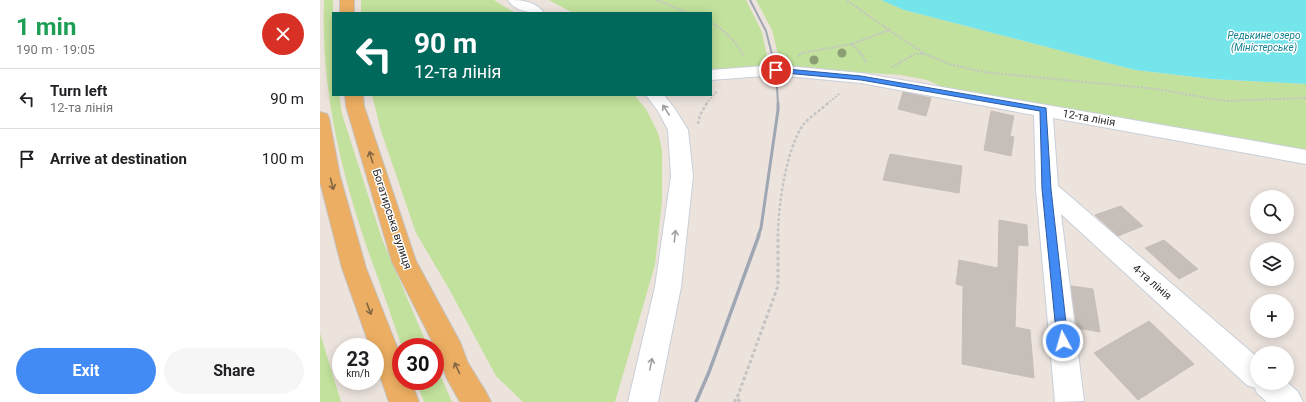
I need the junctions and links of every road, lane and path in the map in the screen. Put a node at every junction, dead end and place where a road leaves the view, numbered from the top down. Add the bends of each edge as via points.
1 (347, 0) edge
2 (515, 0) edge
3 (657, 0) edge
4 (846, 0) edge
5 (347, 12) edge
6 (535, 12) edge
7 (686, 12) edge
8 (889, 30) junction
9 (925, 54) junction
10 (781, 70) junction
11 (712, 76) edge
12 (861, 78) junction
13 (882, 82) junction
14 (354, 96) edge
15 (656, 96) edge
16 (1306, 98) edge
17 (1043, 110) junction
18 (320, 118) edge
19 (1306, 157) edge
20 (1047, 189) junction
21 (1250, 368) edge
22 (1275, 390) edge
23 (736, 398) junction
24 (1069, 401) edge
25 (404, 402) edge
26 (476, 402) edge
27 (643, 402) edge
28 (734, 402) edge
29 (740, 402) edge
30 (1288, 402) edge

1 - 5 main road
2 - 6 street
3 - 7 path
4 - 8 path
8 - 9 path
8 - 10 path via 852,44 802,53
9 - 13 path via 915,54 891,68
9 - 16 path via 950,64 983,72 1157,89 1224,101
10 - 11 street, 12-та лінія
10 - 12 street, 12-та лінія
12 - 13 street, 12-та лінія
12 - 23 path via 803,125 789,156 778,214 778,286
13 - 17 street, 12-та лінія
26 -> 14 main road, Богатирська вулиця via 404,262
27 -> 15 street via 668,287 682,176 678,130
17 - 19 street, 12-та лінія
17 - 20 street
18 -> 25 main road via 329,176 354,268
20 - 21 street, 4-та лінія
20 - 24 street
22 - 30 street
23 - 28 path
23 - 29 path

